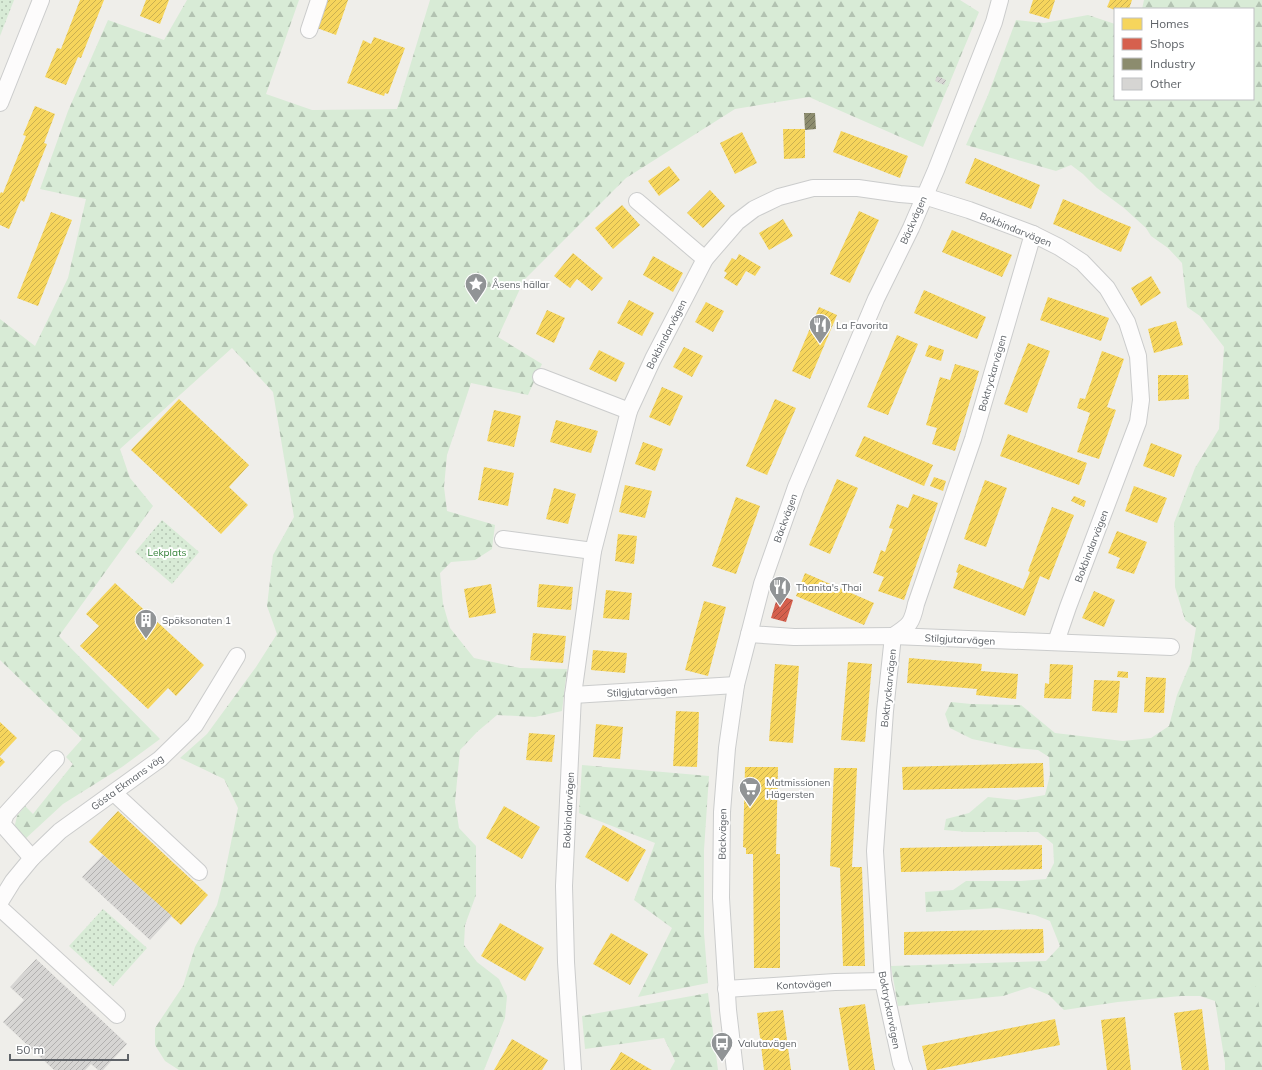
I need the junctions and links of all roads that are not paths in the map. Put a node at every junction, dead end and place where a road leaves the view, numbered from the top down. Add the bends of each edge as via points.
1 (41, 0) edge
2 (319, 0) edge
3 (1000, 0) edge
4 (309, 30) dead end
5 (0, 103) edge
6 (924, 196) junction
7 (637, 201) dead end
8 (1033, 234) junction
9 (705, 259) junction
10 (541, 377) dead end
11 (629, 410) junction
12 (503, 540) dead end
13 (593, 551) junction
14 (749, 634) junction
15 (894, 636) junction
16 (1056, 642) junction
17 (1171, 647) dead end
18 (237, 656) dead end
19 (736, 685) junction
20 (573, 695) junction
21 (56, 759) dead end
22 (114, 793) junction
23 (32, 858) junction
24 (199, 872) dead end
25 (0, 902) edge
26 (0, 908) edge
27 (883, 981) junction
28 (726, 989) junction
29 (117, 1015) dead end
30 (573, 1070) edge
31 (735, 1070) edge
32 (904, 1070) edge

1 - 5 street
2 - 4 street
3 - 6 street, Bäckvägen via 994,22
6 - 8 street, Bokbindarvägen
6 - 9 street, Bokbindarvägen via 851,187 813,188 779,197 754,209 737,222
6 - 14 street, Bäckvägen via 876,299 796,487 762,584
7 - 9 street
8 - 15 street, Boktryckarvägen via 973,439 913,619
8 - 16 street, Bokbindarvägen via 1082,262 1107,288 1127,322 1138,356 1141,400 1138,422
9 - 11 street, Bokbindarvägen
10 - 11 street
11 - 13 street, Bokbindarvägen
12 - 13 street
13 - 20 street, Bokbindarvägen
14 - 15 street, Stilgjutarvägen via 794,637
14 - 19 street, Bäckvägen
15 - 16 street, Stilgjutarvägen
15 - 27 street, Boktryckarvägen via 884,719 875,851
16 - 17 street, Stilgjutarvägen
18 - 22 street, Gösta Ekmans väg via 195,725 160,759
19 - 20 street, Stilgjutarvägen
19 - 28 street, Bäckvägen via 727,748 722,812 721,898
20 - 30 street, Bokbindarvägen via 564,886
21 - 23 street via 6,814 2,824
22 - 23 street, Gösta Ekmans väg via 60,831
22 - 24 street
23 - 25 street, Gösta Ekmans väg via 13,880
26 - 29 street
27 - 28 street, Kontovägen
27 - 32 street, Boktryckarvägen
28 - 31 street, Bäckvägen

